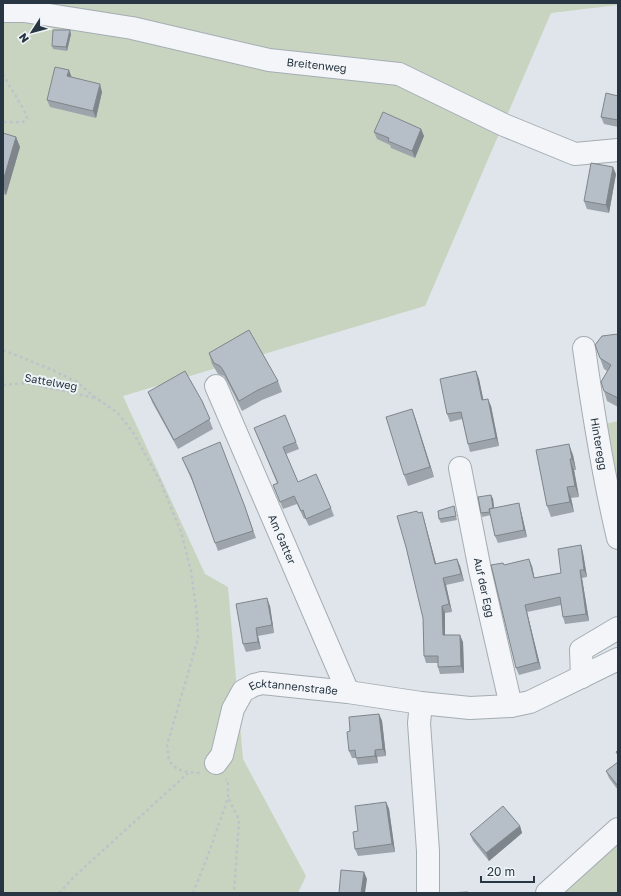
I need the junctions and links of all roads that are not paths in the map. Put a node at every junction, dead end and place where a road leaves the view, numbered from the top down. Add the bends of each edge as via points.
1 (3, 11) edge
2 (618, 150) edge
3 (584, 348) dead end
4 (216, 386) dead end
5 (460, 468) dead end
6 (618, 538) edge
7 (618, 628) edge
8 (618, 659) edge
9 (582, 678) junction
10 (348, 692) junction
11 (421, 703) junction
12 (511, 706) junction
13 (216, 763) road end
14 (618, 830) edge
15 (428, 893) edge
16 (547, 893) edge

1 - 2 street, Breitenweg via 31,12 132,28 269,60 400,74 504,125 575,154
3 - 6 street, Hinteregg via 595,426
4 - 10 street, Am Gatter
5 - 12 street, Auf der Egg
7 - 9 street via 581,650
8 - 9 street, Ecktannenstraße
9 - 12 street, Ecktannenstraße via 530,702
10 - 11 street, Ecktannenstraße
10 - 13 street, Ecktannenstraße via 262,683 254,685 243,691 233,709 222,755
11 - 12 street, Ecktannenstraße via 470,708
11 - 15 street via 419,723 428,852
14 - 16 street

